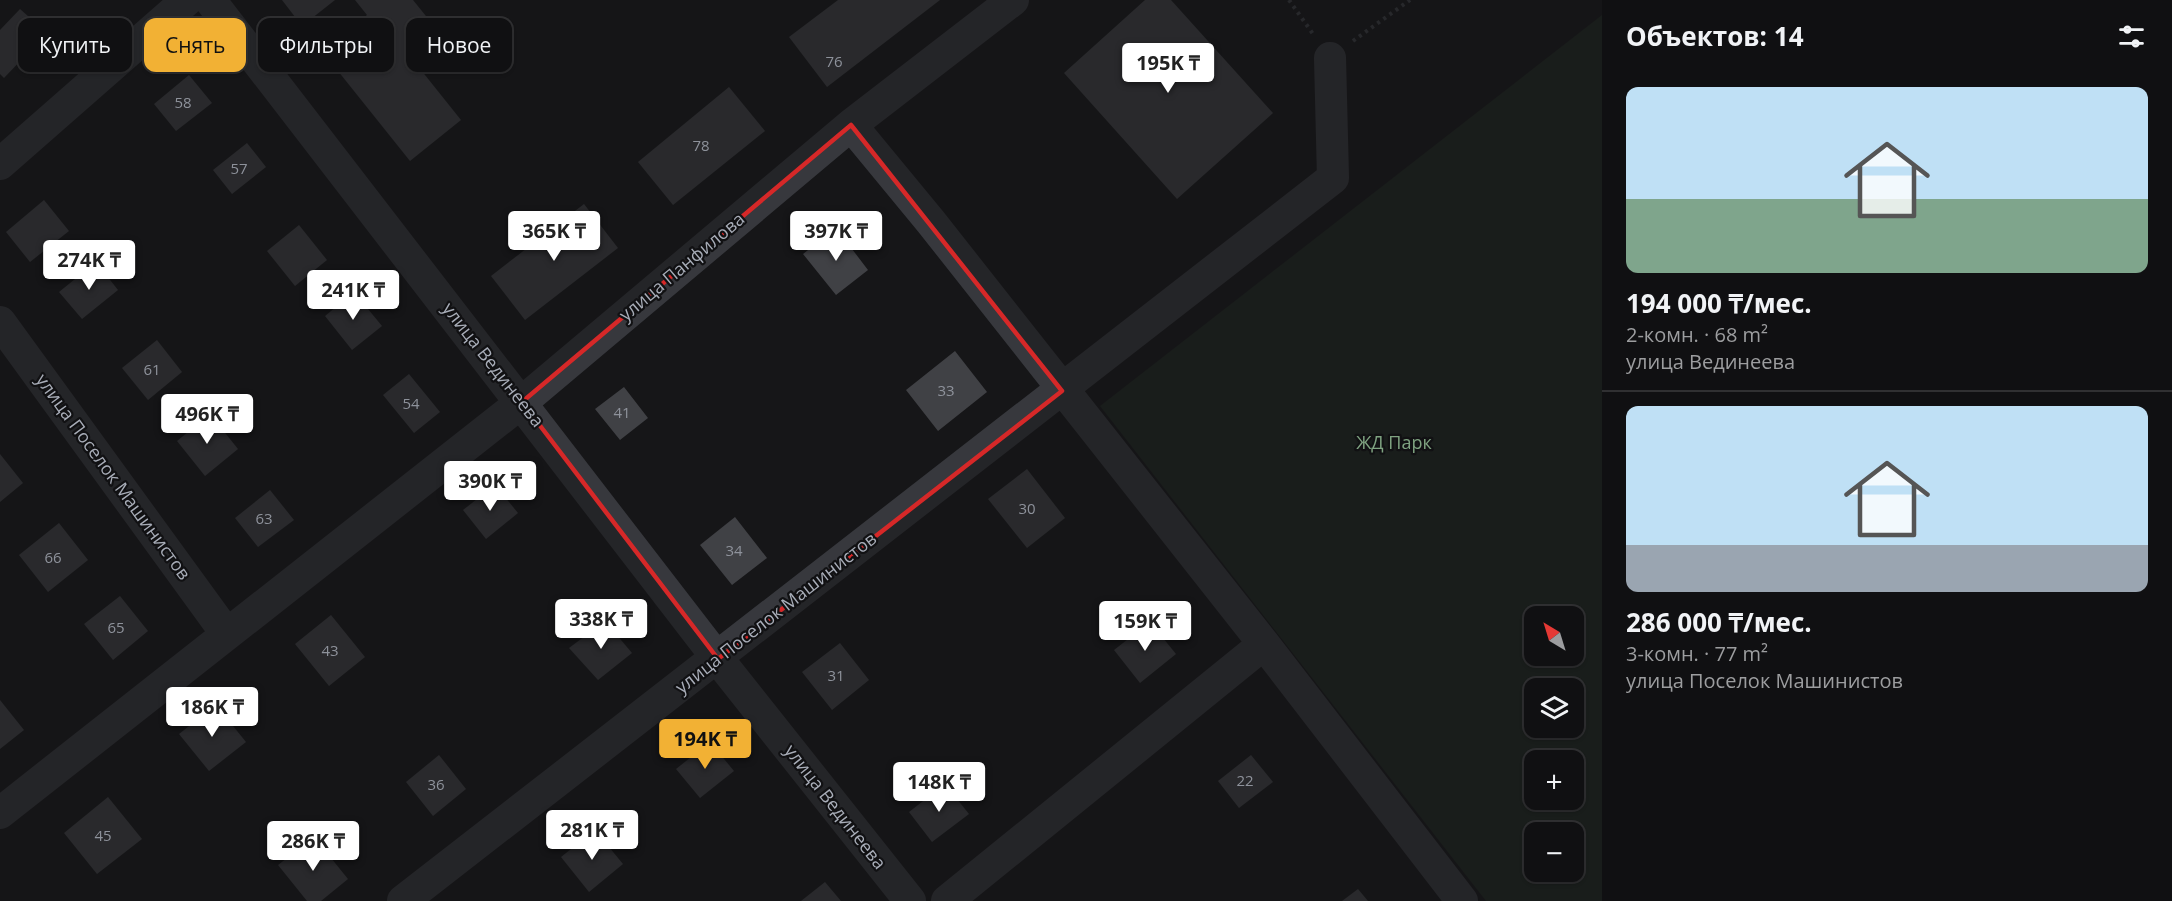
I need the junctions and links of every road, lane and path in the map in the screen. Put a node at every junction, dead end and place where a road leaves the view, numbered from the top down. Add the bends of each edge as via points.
1 (187, 0) edge
2 (210, 0) edge
3 (1013, 0) edge
4 (1289, 0) edge
5 (1410, 0) edge
6 (1330, 58) junction
7 (850, 125) junction
8 (0, 164) edge
9 (0, 322) edge
10 (1062, 391) junction
11 (522, 402) junction
12 (226, 633) junction
13 (1264, 644) junction
14 (718, 659) junction
15 (0, 813) edge
16 (403, 901) edge
17 (910, 901) edge
18 (947, 901) edge
19 (1462, 901) edge

1 - 8 street
2 - 11 street, улица Вединеева
3 - 7 street, улица Панфилова
4 - 6 path
5 - 6 path
6 - 10 street, улица Поселок Машинистов via 1333,178
7 - 10 street
7 - 11 street, улица Панфилова
9 - 12 street, улица Поселок Машинистов
10 - 13 street
10 - 14 street, улица Поселок Машинистов
11 - 12 street
11 - 14 street, улица Вединеева
12 - 15 street
13 - 18 street
13 - 19 street
14 - 16 street, улица Поселок Машинистов
14 - 17 street, улица Вединеева

